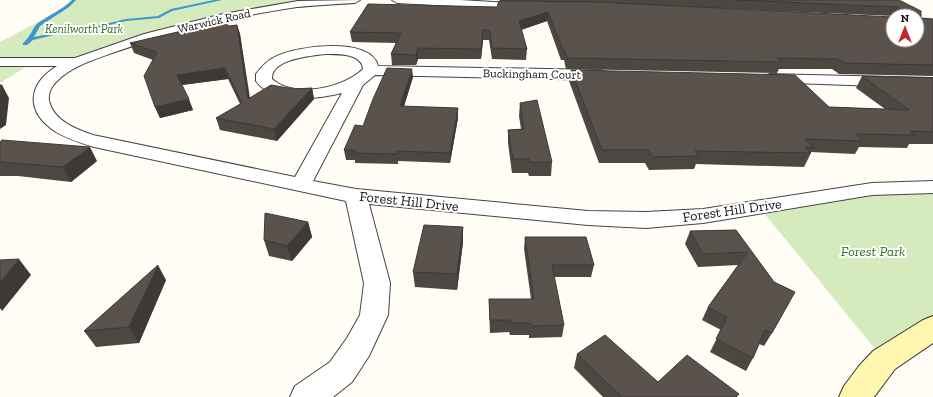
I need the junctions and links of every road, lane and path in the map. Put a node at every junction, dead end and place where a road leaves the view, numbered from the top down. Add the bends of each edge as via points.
1 (355, 0) edge
2 (397, 0) edge
3 (537, 7) edge
4 (0, 62) edge
5 (78, 62) junction
6 (371, 70) junction
7 (616, 76) edge
8 (759, 79) edge
9 (356, 83) junction
10 (933, 83) edge
11 (301, 184) junction
12 (933, 188) edge
13 (356, 196) junction
14 (933, 328) edge
15 (307, 397) edge
16 (856, 397) edge

1 - 5 street, Warwick Road via 304,4 216,19 133,42
2 - 3 street
4 - 5 street
5 - 11 street, Forest Hill Drive via 51,78 44,86 41,97 49,118 76,136
6 - 7 street, Buckingham Court
6 - 9 street
6 - 9 street via 370,63 365,57 325,50 279,60 264,74 264,81 272,87 302,94 340,89
8 - 10 street
9 - 11 street
11 - 13 street, Forest Hill Drive
12 - 13 street, Forest Hill Drive via 872,190 703,216 646,220 588,218
13 - 15 street via 376,283 374,315 358,347 341,372
14 - 16 street via 884,360

